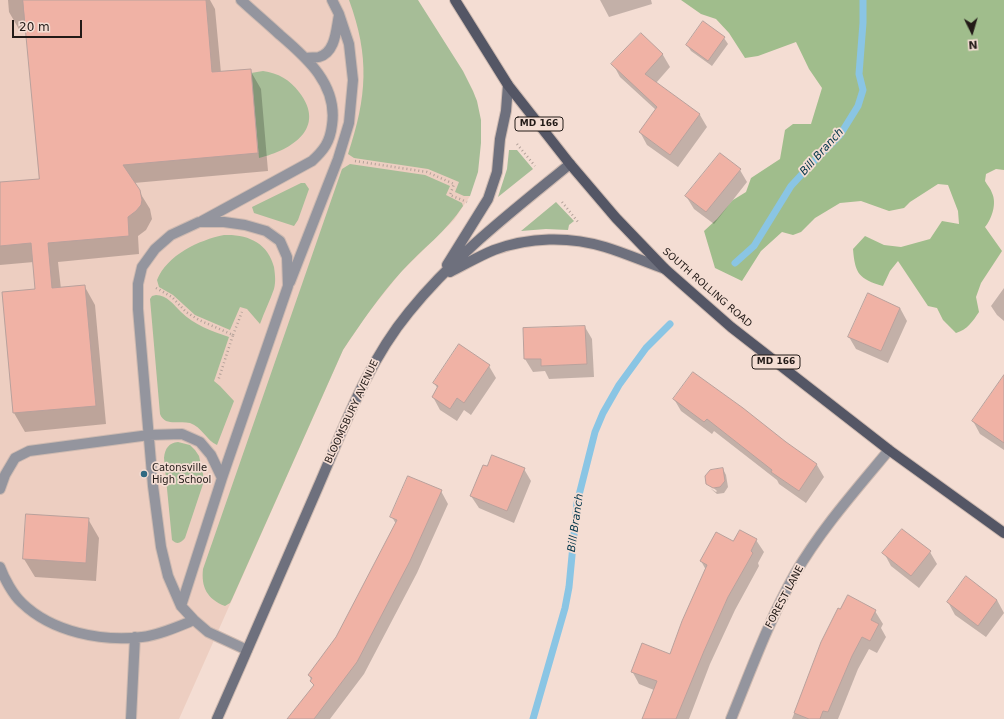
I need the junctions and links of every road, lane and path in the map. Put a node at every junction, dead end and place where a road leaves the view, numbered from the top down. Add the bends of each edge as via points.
1 (242, 0) edge
2 (332, 0) edge
3 (455, 0) edge
4 (339, 14) junction
5 (306, 58) junction
6 (508, 85) junction
7 (514, 141) dead end
8 (338, 159) junction
9 (570, 164) junction
10 (535, 166) dead end
11 (562, 202) dead end
12 (482, 209) junction
13 (199, 222) junction
14 (578, 222) dead end
15 (665, 269) junction
16 (439, 277) junction
17 (139, 280) junction
18 (288, 286) junction
19 (242, 312) dead end
20 (233, 335) junction
21 (218, 381) dead end
22 (149, 435) junction
23 (889, 450) junction
24 (222, 478) junction
25 (0, 489) edge
26 (1003, 529) edge
27 (0, 567) edge
28 (181, 606) junction
29 (194, 620) junction
30 (135, 637) junction
31 (247, 650) junction
32 (131, 719) edge
33 (217, 719) edge
34 (731, 719) edge

1 - 5 street
2 - 4 street
3 - 6 main road, SOUTH ROLLING ROAD / MD 166
4 - 5 street via 334,40 328,52 319,57
4 - 8 street via 349,44 353,80 349,123
5 - 13 street via 321,77 331,99 331,135 323,152 289,175
6 - 9 main road, SOUTH ROLLING ROAD / MD 166
6 - 12 main road via 497,172
7 - 10 path
8 - 12 path via 427,172 454,184 450,194
8 - 18 street
9 - 15 main road, SOUTH ROLLING ROAD / MD 166 via 616,218
9 - 16 main road, BLOOMSBURY AVENUE via 496,225
11 - 14 path
12 - 16 main road
13 - 17 street via 171,235 155,249 142,267
13 - 18 street via 245,225 266,231 280,241 287,257
15 - 16 main road via 604,246 554,239 526,241 493,250
15 - 23 main road, SOUTH ROLLING ROAD / MD 166 via 731,327
16 - 31 main road, BLOOMSBURY AVENUE via 408,313 373,363
17 - 20 path via 172,297 186,312 199,320
17 - 22 street via 138,309
18 - 24 street
19 - 20 path
20 - 21 path
22 - 24 street via 182,434 200,442 211,455
22 - 25 street via 29,451 15,458
22 - 28 street via 161,547 168,576
23 - 26 main road, SOUTH ROLLING ROAD / MD 166
23 - 34 street, FOREST LANE via 831,521 796,574 763,640
24 - 28 street
27 - 30 street via 22,603 44,619 70,631 111,638
28 - 29 street
29 - 30 street via 160,633
29 - 31 street via 208,632
30 - 32 street
31 - 33 main road, BLOOMSBURY AVENUE

